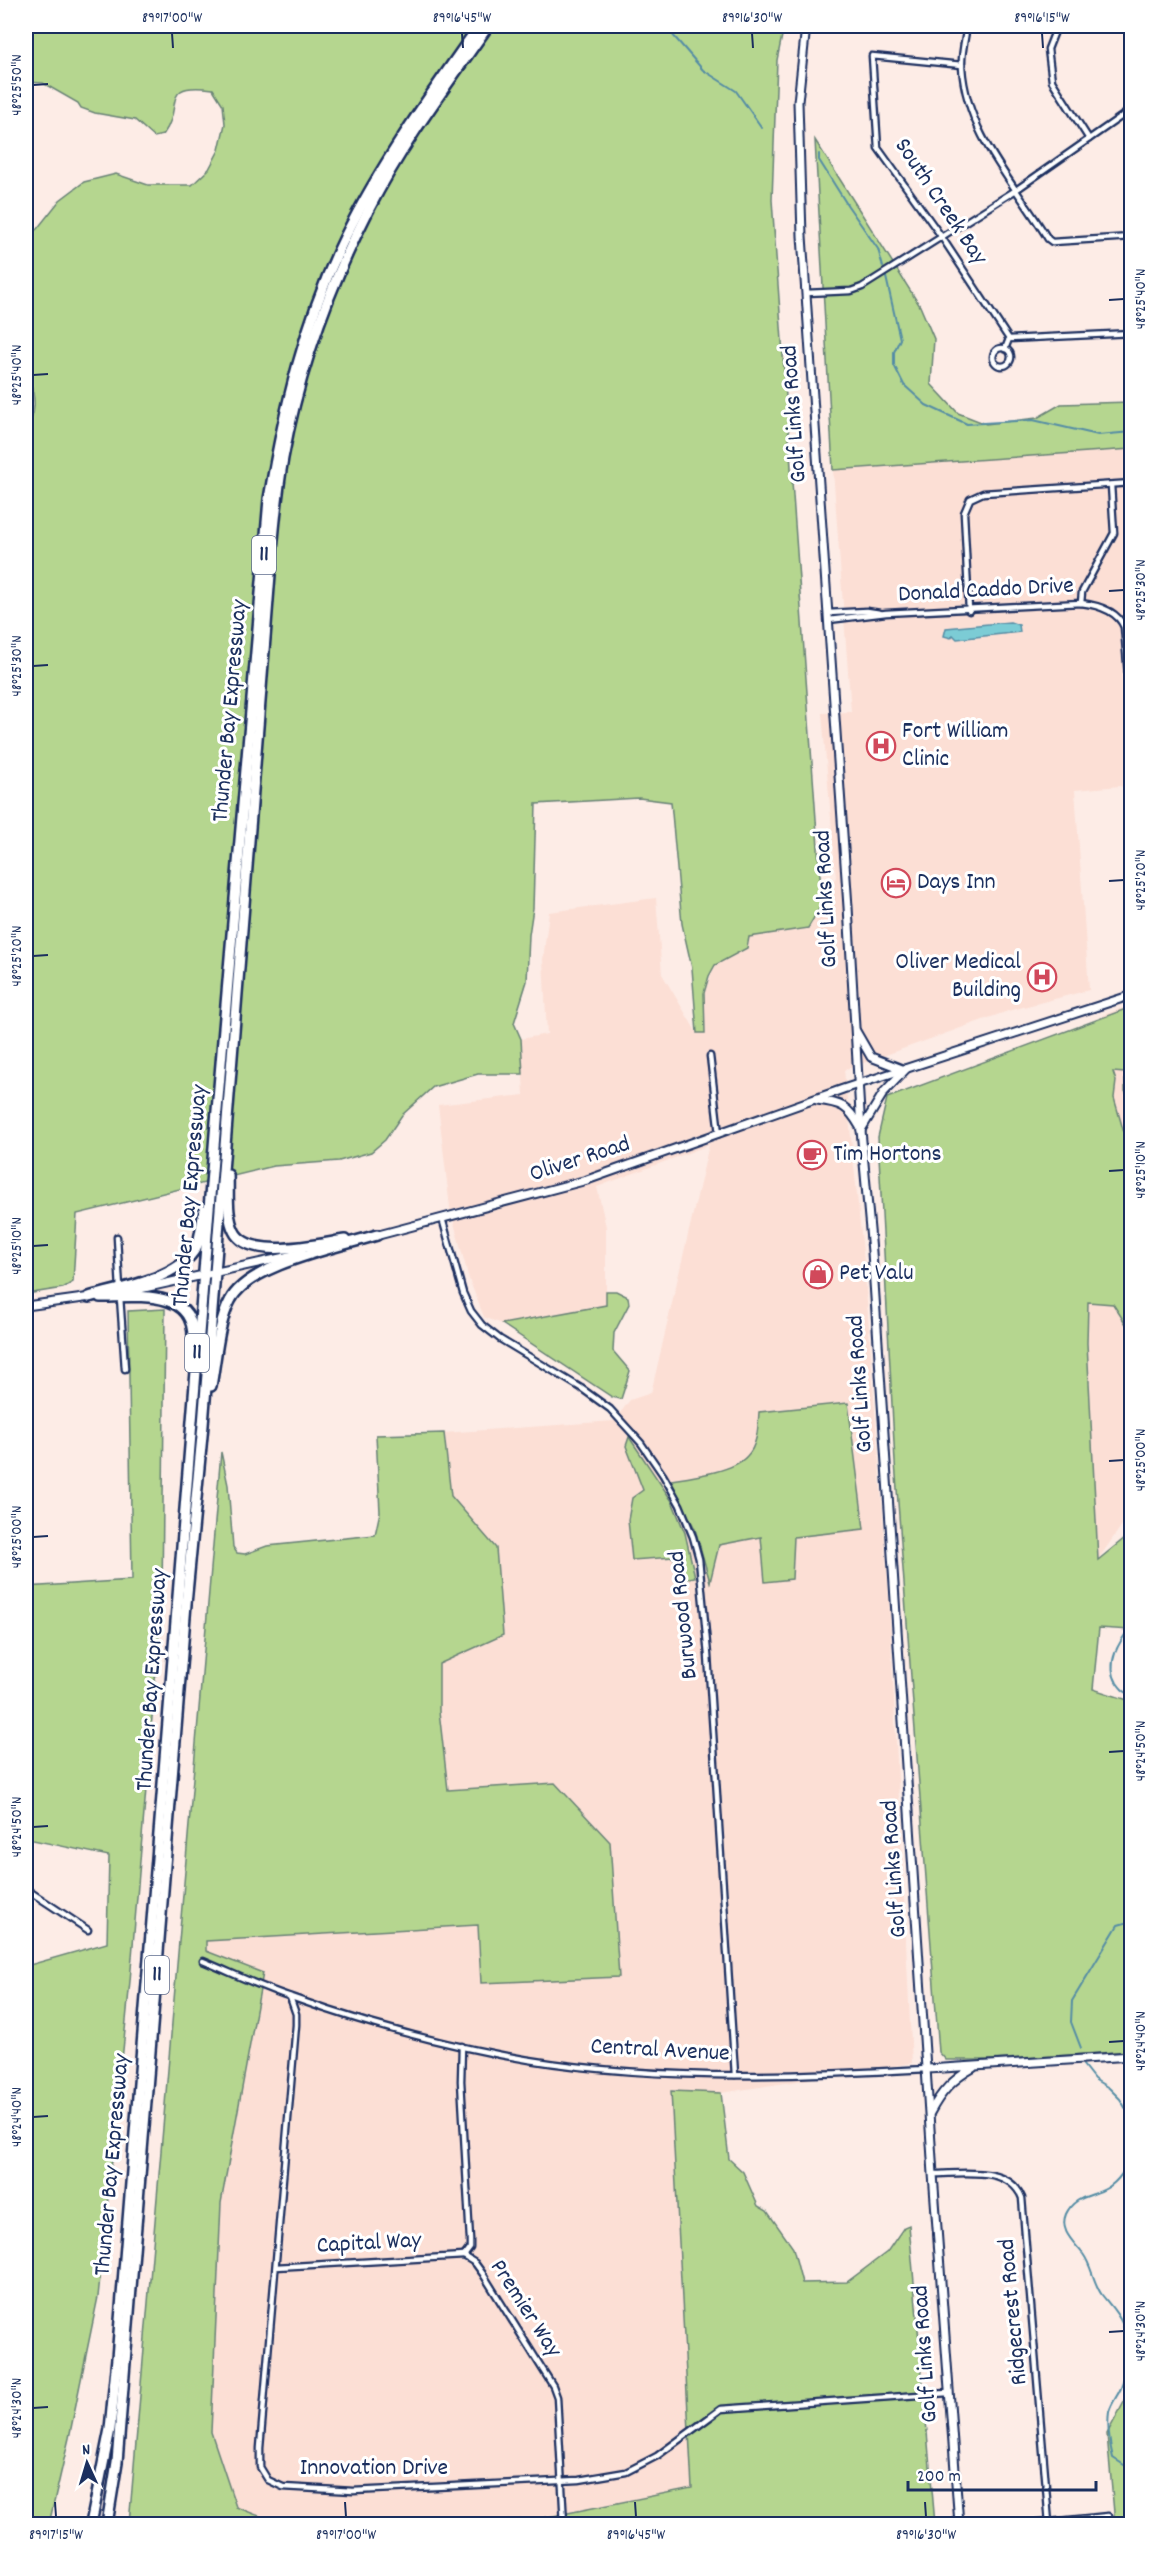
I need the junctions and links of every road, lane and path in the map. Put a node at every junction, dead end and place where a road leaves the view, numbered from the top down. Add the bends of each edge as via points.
1 (479, 26) edge
2 (488, 26) edge
3 (806, 26) edge
4 (967, 26) edge
5 (1057, 26) edge
6 (962, 65) junction
7 (1131, 109) edge
8 (1089, 140) junction
9 (1016, 189) junction
10 (941, 236) junction
11 (1131, 237) edge
12 (806, 293) junction
13 (1131, 333) edge
14 (1009, 339) junction
15 (1005, 349) junction
16 (1131, 483) edge
17 (1111, 485) junction
18 (1081, 603) junction
19 (969, 610) junction
20 (828, 616) junction
21 (1131, 725) edge
22 (1131, 995) edge
23 (855, 1029) junction
24 (710, 1056) dead end
25 (904, 1069) junction
26 (858, 1084) junction
27 (814, 1100) junction
28 (227, 1128) junction
29 (861, 1130) junction
30 (215, 1134) junction
31 (719, 1134) junction
32 (442, 1218) junction
33 (377, 1235) junction
34 (117, 1237) dead end
35 (215, 1272) junction
36 (204, 1275) junction
37 (120, 1293) junction
38 (89, 1297) joint
39 (26, 1306) edge
40 (125, 1369) dead end
41 (203, 1425) junction
42 (191, 1431) junction
43 (26, 1889) edge
44 (88, 1930) dead end
45 (203, 1961) dead end
46 (290, 1997) junction
47 (462, 2046) junction
48 (1131, 2056) edge
49 (976, 2066) junction
50 (928, 2069) junction
51 (735, 2075) junction
52 (929, 2115) junction
53 (933, 2174) junction
54 (464, 2256) junction
55 (276, 2267) junction
56 (948, 2393) junction
57 (562, 2481) junction
58 (1108, 2516) dead end
59 (1048, 2523) junction
60 (89, 2524) edge
61 (106, 2524) edge
62 (564, 2524) edge
63 (959, 2524) edge
64 (1030, 2524) edge

1 - 30 highway, Thunder Bay Expressway / 11 via 405,132 344,239 310,325 284,416 269,499
2 - 28 highway, Thunder Bay Expressway / 11 via 369,208 331,290 292,416 271,562
3 - 12 main road, Golf Links Road via 798,102
4 - 6 street
5 - 8 street via 1048,49 1052,81
6 - 9 street via 968,106
6 - 10 street, South Creek Bay via 872,56 878,148
7 - 8 street
8 - 9 street
9 - 10 street
9 - 11 street via 1052,242
10 - 12 street via 862,287
10 - 14 street, South Creek Bay
12 - 20 main road, Golf Links Road
13 - 14 street
14 - 15 street
15 - 15 street via 993,355 1000,366 1006,366 1011,358
16 - 17 street
17 - 18 street via 1114,533 1082,592
17 - 19 street via 983,493 970,499 964,513
18 - 19 street, Donald Caddo Drive
18 - 21 street, Donald Caddo Drive via 1107,610 1124,627
19 - 20 street, Donald Caddo Drive via 886,614 867,611
20 - 23 main road, Golf Links Road
22 - 25 main road, Oliver Road
23 - 25 main road via 871,1057
23 - 26 main road, Golf Links Road
24 - 31 street
25 - 26 main road, Oliver Road
25 - 29 main road via 884,1092
26 - 27 main road, Oliver Road
26 - 29 main road, Golf Links Road
27 - 29 main road via 838,1103 849,1109
27 - 31 main road, Oliver Road
28 - 33 highway via 230,1212 240,1239 268,1249
28 - 35 highway, Thunder Bay Expressway / 11
29 - 50 main road, Golf Links Road
30 - 36 highway, Thunder Bay Expressway / 11
30 - 37 highway via 198,1243 190,1257 171,1271
31 - 32 main road, Oliver Road via 587,1180
32 - 33 main road, Oliver Road
32 - 51 street, Burwood Road via 463,1293 482,1325 610,1408 663,1475 693,1537 699,1559 708,1654
33 - 35 main road, Oliver Road
33 - 41 highway via 284,1263 240,1286 228,1302
34 - 37 street
35 - 36 main road, Oliver Road
35 - 41 highway, Thunder Bay Expressway / 11
36 - 37 main road, Oliver Road
36 - 42 highway, Thunder Bay Expressway / 11
37 - 38 highway
37 - 40 street
37 - 42 highway via 178,1303 189,1314 194,1331
38 - 39 main road
41 - 61 highway, Thunder Bay Expressway / 11 via 117,2462
42 - 60 highway, Thunder Bay Expressway / 11 via 117,2358 110,2429
43 - 44 street
45 - 46 street, Central Avenue
46 - 47 street, Central Avenue
46 - 55 street, Innovation Drive via 296,2025
47 - 51 street, Central Avenue via 584,2067
47 - 54 street, Premier Way via 470,2240
48 - 49 main road, Central Avenue
49 - 50 main road, Central Avenue
49 - 52 main road via 955,2078
50 - 51 street, Central Avenue
50 - 52 main road, Golf Links Road
52 - 53 main road, Golf Links Road
53 - 56 main road, Golf Links Road
53 - 59 street, Ridgecrest Road via 996,2175 1010,2182 1022,2198
54 - 55 street, Capital Way
54 - 57 street, Premier Way via 483,2274 553,2386
55 - 57 street, Innovation Drive via 260,2448 260,2467 268,2480 283,2487 353,2491
56 - 57 street, Innovation Drive via 721,2409 657,2456 626,2472
56 - 63 main road, Golf Links Road
57 - 62 street, Premier Way
58 - 59 street
59 - 64 street

